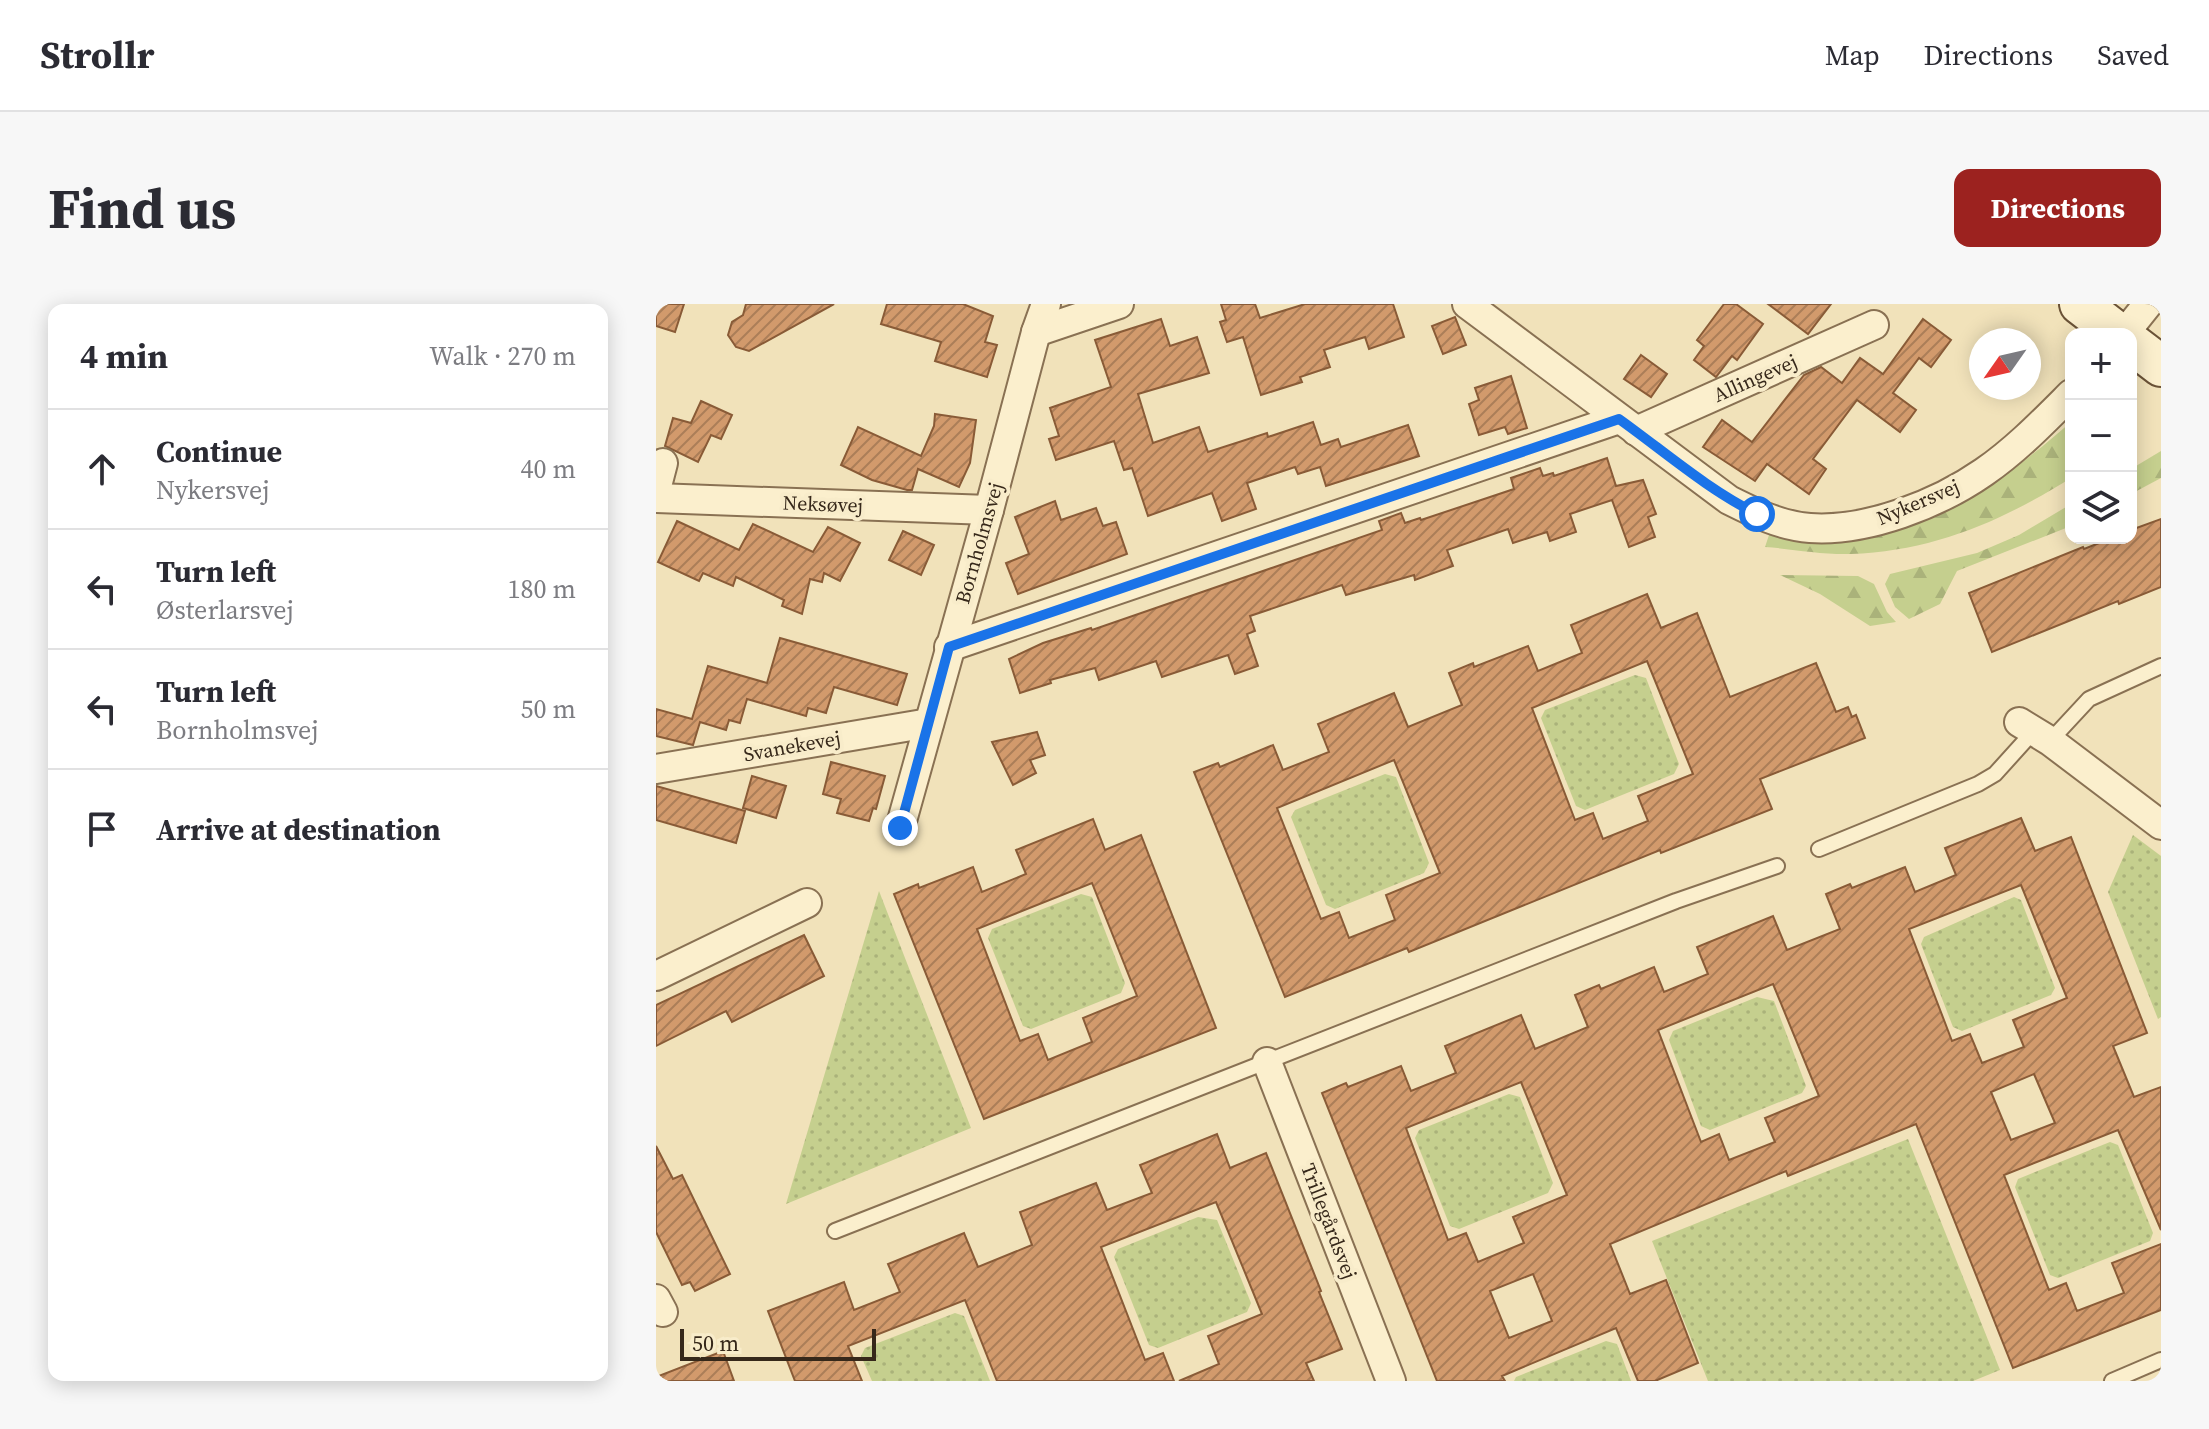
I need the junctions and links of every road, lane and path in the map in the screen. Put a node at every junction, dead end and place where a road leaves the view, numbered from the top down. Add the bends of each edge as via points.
1 (1046, 304) edge
2 (1119, 304) edge
3 (1467, 304) edge
4 (2080, 304) edge
5 (2148, 304) edge
6 (1874, 325) dead end
7 (2114, 328) edge
8 (2127, 328) edge
9 (1036, 332) junction
10 (2137, 348) edge
11 (2161, 366) edge
12 (2065, 400) edge
13 (1628, 425) junction
14 (656, 498) edge
15 (989, 510) junction
16 (949, 647) junction
17 (2161, 666) edge
18 (929, 723) junction
19 (2034, 732) junction
20 (656, 769) edge
21 (2161, 825) edge
22 (900, 828) dead end
23 (1819, 849) dead end
24 (1777, 866) dead end
25 (807, 903) dead end
26 (656, 976) edge
27 (1267, 1062) junction
28 (835, 1231) dead end
29 (2161, 1360) edge
30 (1391, 1381) edge
31 (2112, 1381) edge

1 - 9 street, Bornholmsvej
2 - 9 street
3 - 13 street, Nykersvej
4 - 7 main road
5 - 8 street
6 - 13 street, Allingevej
9 - 15 street, Bornholmsvej
10 - 11 main road
12 - 13 street, Nykersvej via 1983,472 1935,499 1884,519 1837,527 1810,528 1757,514 1729,500
13 - 16 street, Allingevej
14 - 15 street, Neksøvej
15 - 16 street, Bornholmsvej
16 - 18 street, Bornholmsvej
17 - 19 lane
18 - 20 street, Svanekevej
18 - 22 street, Bornholmsvej
19 - 21 street
19 - 23 lane via 1995,774 1978,784
24 - 27 lane
25 - 26 street
27 - 28 lane
27 - 30 street, Trillegårdsvej
29 - 31 lane

